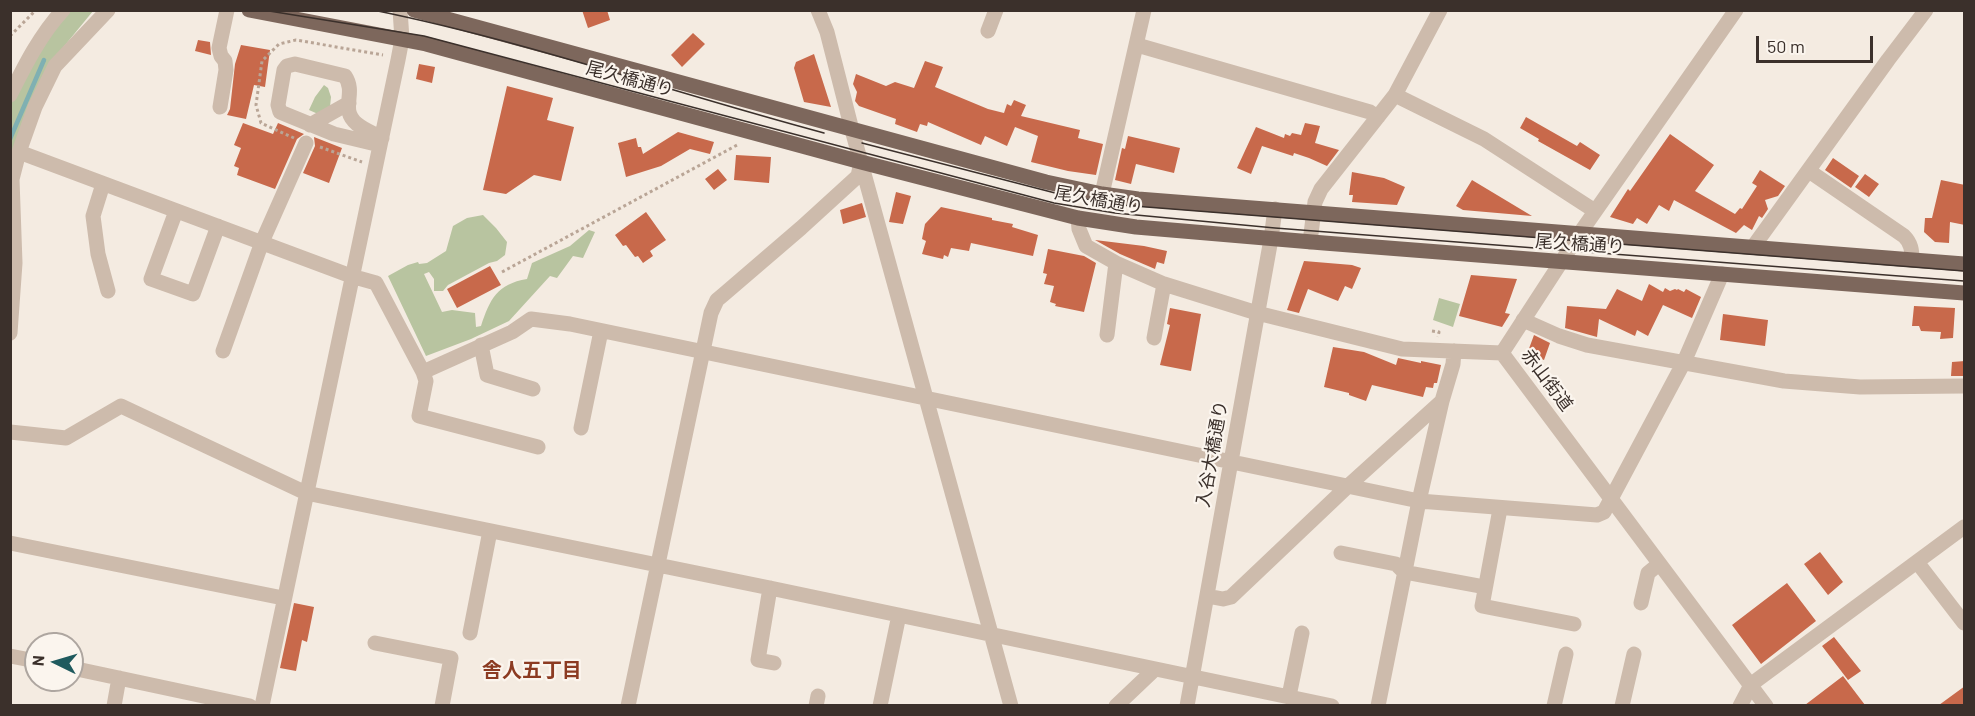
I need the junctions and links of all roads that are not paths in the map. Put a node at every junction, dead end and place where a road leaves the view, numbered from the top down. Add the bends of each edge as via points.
1 (63, 10) edge
2 (108, 10) edge
3 (227, 10) edge
4 (249, 10) edge
5 (400, 10) edge
6 (414, 10) edge
7 (818, 10) edge
8 (996, 10) edge
9 (1144, 10) edge
10 (1440, 10) edge
11 (1926, 10) edge
12 (1727, 14) edge
13 (988, 32) dead end
14 (402, 39) junction
15 (1137, 45) junction
16 (10, 95) edge
17 (1395, 95) junction
18 (349, 103) junction
19 (220, 106) dead end
20 (1378, 117) junction
21 (310, 125) junction
22 (852, 130) junction
23 (381, 142) junction
24 (306, 143) road end
25 (19, 152) junction
26 (861, 162) junction
27 (1809, 171) junction
28 (103, 184) junction
29 (1102, 194) junction
30 (1275, 209) junction
31 (176, 211) junction
32 (1595, 211) junction
33 (1313, 212) junction
34 (1078, 218) junction
35 (218, 226) junction
36 (1580, 233) junction
37 (1272, 239) junction
38 (262, 242) junction
39 (1310, 242) junction
40 (1753, 247) junction
41 (1912, 260) junction
42 (1561, 262) junction
43 (1116, 263) junction
44 (1965, 264) edge
45 (1722, 274) junction
46 (351, 276) junction
47 (1164, 284) junction
48 (108, 291) dead end
49 (1965, 293) edge
50 (1257, 313) junction
51 (1523, 320) junction
52 (601, 331) junction
53 (10, 333) edge
54 (1107, 335) dead end
55 (1154, 338) dead end
56 (481, 345) junction
57 (223, 351) dead end
58 (1455, 351) junction
59 (703, 352) junction
60 (1502, 354) junction
61 (1684, 362) junction
62 (423, 372) junction
63 (1965, 386) edge
64 (533, 389) dead end
65 (927, 398) junction
66 (1442, 401) junction
67 (581, 428) dead end
68 (10, 432) edge
69 (538, 447) dead end
70 (1231, 462) junction
71 (1348, 486) junction
72 (306, 493) junction
73 (1612, 499) junction
74 (1419, 501) junction
75 (1500, 509) junction
76 (1965, 527) edge
77 (490, 531) junction
78 (10, 543) edge
79 (1341, 553) dead end
80 (1917, 562) junction
81 (1659, 564) junction
82 (658, 565) junction
83 (1404, 572) junction
84 (1485, 587) junction
85 (770, 588) junction
86 (1207, 596) junction
87 (283, 598) junction
88 (1641, 603) dead end
89 (899, 615) junction
90 (1965, 623) edge
91 (1574, 624) dead end
92 (470, 633) dead end
93 (1302, 633) dead end
94 (991, 634) junction
95 (375, 644) dead end
96 (1566, 654) dead end
97 (1634, 654) dead end
98 (774, 663) dead end
99 (1155, 669) junction
100 (84, 671) edge
101 (1192, 676) junction
102 (119, 678) junction
103 (1751, 685) junction
104 (1289, 696) junction
105 (114, 705) edge
106 (250, 705) edge
107 (262, 705) edge
108 (442, 705) edge
109 (628, 705) edge
110 (880, 705) edge
111 (1011, 705) edge
112 (1116, 705) edge
113 (1187, 705) edge
114 (1332, 705) edge
115 (1378, 705) edge
116 (1554, 705) edge
117 (1622, 705) edge
118 (1740, 705) edge
119 (1766, 705) edge

1 - 16 street via 25,63
2 - 25 street via 55,66
3 - 19 street via 219,48 226,70
4 - 14 main road, 尾久橋通り
5 - 14 street
6 - 22 main road, 尾久橋通り
7 - 22 street
8 - 13 street
9 - 15 street
10 - 17 street
11 - 27 street
12 - 32 street, 赤山街道
14 - 23 street
14 - 26 main road, 尾久橋通り
15 - 20 street
15 - 29 street
17 - 20 street
17 - 32 street via 1484,139
18 - 21 street
18 - 21 street via 351,91 345,76 295,64 287,66 279,110
18 - 23 street via 351,118
20 - 33 street via 1321,189
21 - 23 street via 334,134
22 - 26 street
22 - 29 main road, 尾久橋通り
23 - 46 street
24 - 38 street
25 - 28 street
25 - 53 street via 12,179 15,263
26 - 34 main road, 尾久橋通り
26 - 59 street via 858,176 717,300
26 - 65 street
27 - 40 street
27 - 41 street via 1904,236 1912,249
28 - 31 street
28 - 48 street via 93,216
29 - 30 main road, 尾久橋通り
30 - 33 main road, 尾久橋通り
30 - 37 street, 入谷大橋通り
31 - 35 street
31 - 35 street via 151,279 193,294
32 - 36 street, 赤山街道
33 - 36 main road, 尾久橋通り
33 - 39 street
34 - 37 main road, 尾久橋通り
34 - 43 street via 1086,246
35 - 38 street
36 - 40 main road, 尾久橋通り
36 - 42 street, 赤山街道
37 - 39 main road, 尾久橋通り
37 - 50 street, 入谷大橋通り
38 - 46 street
38 - 57 street
39 - 42 main road, 尾久橋通り
40 - 41 main road, 尾久橋通り
41 - 44 main road, 尾久橋通り
42 - 45 main road, 尾久橋通り
42 - 51 street, 赤山街道
43 - 47 street
43 - 54 street
45 - 49 main road, 尾久橋通り
45 - 61 street
46 - 62 street via 376,283
46 - 72 street
47 - 50 street
47 - 55 street
50 - 58 street via 1402,349
50 - 70 street, 入谷大橋通り
51 - 60 street, 赤山街道
51 - 61 street via 1587,345
52 - 56 street via 531,319
52 - 59 street
52 - 67 street
56 - 62 street
56 - 64 street via 487,375
58 - 60 street
58 - 66 street
59 - 65 street
59 - 82 street
60 - 73 street, 赤山街道
61 - 63 street via 1825,385
61 - 73 street
62 - 69 street via 426,381 419,416
65 - 70 street
65 - 94 street
66 - 71 street
66 - 74 street
68 - 72 street via 66,438 121,406
70 - 71 street
70 - 86 street, 入谷大橋通り
71 - 74 street
71 - 86 street via 1231,597
72 - 77 street
72 - 87 street
73 - 75 street via 1604,512 1597,515
73 - 81 street, 赤山街道
74 - 75 street
74 - 83 street
75 - 84 street
76 - 80 street
77 - 82 street
77 - 92 street
78 - 87 street
79 - 83 street via 1396,564
80 - 90 street
80 - 103 street
81 - 88 street via 1648,573
81 - 103 street, 赤山街道
82 - 85 street
82 - 109 street
83 - 84 street
83 - 115 street
84 - 91 street via 1482,606
85 - 89 street
85 - 98 street via 758,660
86 - 101 street, 入谷大橋通り
87 - 107 street
89 - 94 street
89 - 110 street
93 - 104 street
94 - 99 street
94 - 111 street
95 - 108 street via 451,658
96 - 116 street
97 - 117 street
99 - 101 street
99 - 112 street
100 - 102 street
101 - 104 street
101 - 113 street, 入谷大橋通り
102 - 105 street
102 - 106 street
103 - 118 street
103 - 119 street, 赤山街道
104 - 114 street

